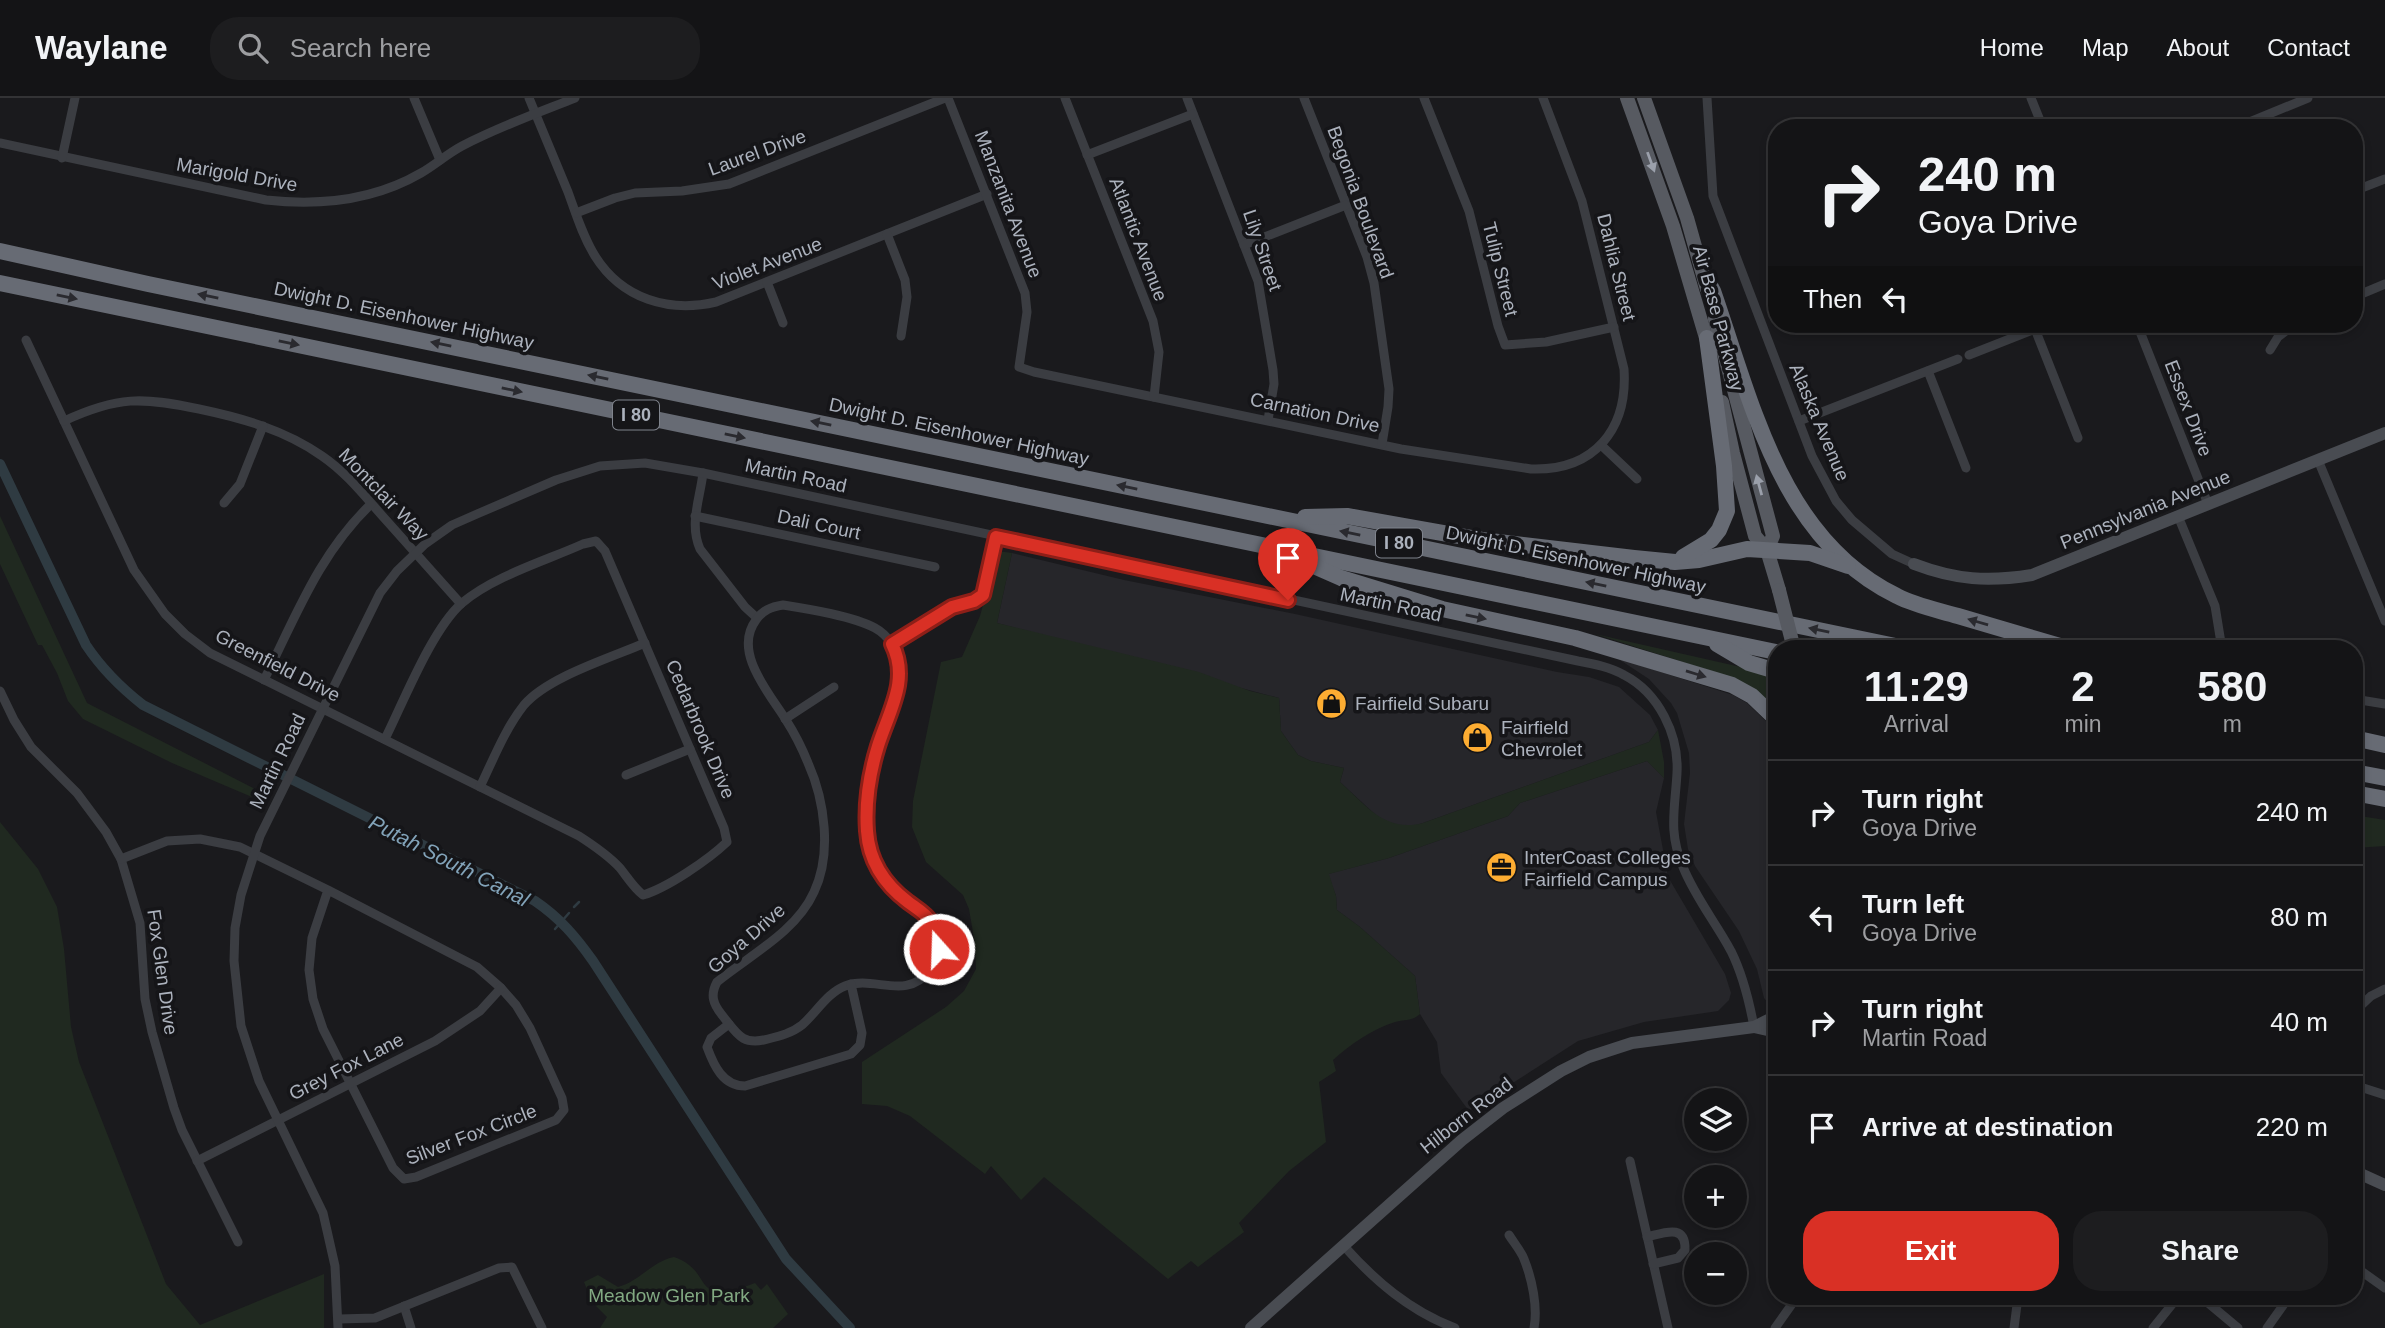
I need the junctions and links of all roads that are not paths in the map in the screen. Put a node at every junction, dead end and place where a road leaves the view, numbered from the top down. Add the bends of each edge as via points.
1 (75, 98) edge
2 (414, 98) edge
3 (529, 98) edge
4 (575, 98) edge
5 (947, 98) edge
6 (1065, 98) edge
7 (1187, 98) edge
8 (1304, 98) edge
9 (1424, 98) edge
10 (1543, 98) edge
11 (1627, 98) edge
12 (1644, 98) edge
13 (1707, 98) edge
14 (2031, 98) edge
15 (2308, 98) edge
16 (536, 114) junction
17 (1193, 114) junction
18 (2039, 119) edge
19 (2257, 119) edge
20 (0, 143) edge
21 (1087, 155) junction
22 (62, 158) junction
23 (440, 160) junction
24 (2385, 179) edge
25 (2363, 188) edge
26 (987, 194) junction
27 (1346, 205) junction
28 (576, 213) junction
29 (887, 234) junction
30 (1244, 245) junction
31 (0, 251) edge
32 (1706, 278) junction
33 (767, 282) junction
34 (0, 283) edge
35 (2385, 284) edge
36 (2363, 293) edge
37 (783, 323) dead end
38 (1614, 327) junction
39 (2021, 333) edge
40 (2040, 333) edge
41 (2141, 333) edge
42 (2283, 333) edge
43 (901, 336) dead end
44 (1707, 338) junction
45 (26, 340) dead end
46 (2270, 350) dead end
47 (1969, 355) dead end
48 (1958, 359) dead end
49 (1019, 367) joint
50 (1928, 371) junction
51 (1154, 397) junction
52 (1268, 420) junction
53 (64, 421) junction
54 (1799, 421) junction
55 (263, 426) junction
56 (2385, 433) edge
57 (2078, 438) dead end
58 (1382, 444) junction
59 (1601, 445) junction
60 (2318, 460) junction
61 (1966, 468) dead end
62 (703, 473) junction
63 (1637, 479) dead end
64 (224, 503) dead end
65 (372, 504) junction
66 (2208, 504) junction
67 (695, 516) junction
68 (2178, 516) junction
69 (1275, 518) junction
70 (996, 537) junction
71 (1272, 548) junction
72 (1767, 550) junction
73 (415, 552) junction
74 (1675, 562) junction
75 (1914, 564) joint
76 (1849, 566) junction
77 (935, 567) dead end
78 (461, 604) junction
79 (757, 618) junction
80 (2385, 621) edge
81 (1705, 637) junction
82 (1792, 640) edge
83 (1866, 640) edge
84 (2040, 640) edge
85 (2221, 640) edge
86 (645, 643) junction
87 (892, 644) junction
88 (1768, 650) edge
89 (1768, 669) edge
90 (264, 680) junction
91 (834, 687) dead end
92 (0, 691) edge
93 (2363, 700) edge
94 (2385, 704) edge
95 (323, 708) junction
96 (1768, 711) edge
97 (785, 719) junction
98 (385, 740) junction
99 (2363, 740) edge
100 (2385, 745) edge
101 (690, 749) junction
102 (2363, 774) edge
103 (626, 775) dead end
104 (2385, 778) edge
105 (480, 786) junction
106 (2363, 795) edge
107 (2385, 799) edge
108 (253, 853) junction
109 (121, 859) junction
110 (328, 890) junction
111 (643, 895) joint
112 (851, 984) junction
113 (501, 988) junction
114 (2385, 989) edge
115 (2363, 1002) edge
116 (1768, 1020) edge
117 (729, 1024) junction
118 (1754, 1027) junction
119 (1768, 1030) edge
120 (351, 1083) junction
121 (2363, 1088) edge
122 (2385, 1095) edge
123 (278, 1120) junction
124 (197, 1161) junction
125 (1630, 1161) dead end
126 (2363, 1175) edge
127 (2385, 1185) edge
128 (1509, 1235) dead end
129 (1647, 1237) junction
130 (238, 1242) dead end
131 (1343, 1245) junction
132 (1653, 1264) junction
133 (2363, 1272) edge
134 (2385, 1288) edge
135 (1791, 1305) edge
136 (2017, 1305) edge
137 (2172, 1305) edge
138 (2211, 1305) edge
139 (2283, 1305) edge
140 (404, 1306) junction
141 (338, 1324) edge
142 (411, 1328) edge
143 (542, 1328) edge
144 (1251, 1328) edge
145 (1455, 1328) edge
146 (1534, 1328) edge
147 (1668, 1328) edge
148 (1775, 1328) edge
149 (2014, 1328) edge
150 (2153, 1328) edge
151 (2238, 1328) edge
152 (2267, 1328) edge

1 - 22 street
2 - 23 street
3 - 16 street, Violet Avenue
4 - 16 street, Marigold Drive
5 - 26 street, Manzanita Avenue
5 - 28 street, Laurel Drive via 729,184 635,193
6 - 21 street, Atlantic Avenue
7 - 17 street, Lily Street
8 - 27 street, Begonia Boulevard
9 - 38 street, Tulip Street via 1469,211 1505,345 1546,342
10 - 38 street, Dahlia Street via 1582,201
11 -> 44 main road, Air Base Parkway
12 - 32 main road, Air Base Parkway
13 - 54 street, Alaska Avenue via 1713,197
14 - 18 street
15 - 19 street
16 - 23 street, Marigold Drive
16 - 28 street, Violet Avenue
17 - 21 street
17 - 30 street, Lily Street
20 - 22 street, Marigold Drive
21 - 51 street, Atlantic Avenue via 1155,330 1159,352
22 - 23 street, Marigold Drive via 297,203 380,192
24 - 25 street
26 - 29 street, Violet Avenue
26 - 49 street, Manzanita Avenue via 1025,293 1027,312
27 - 30 street
27 - 58 street, Begonia Boulevard via 1376,295 1389,389
28 - 33 street, Violet Avenue via 602,267 642,298 675,307 701,306
29 - 33 street, Violet Avenue
29 - 43 street via 905,280
30 - 52 street, Lily Street via 1262,295 1273,370
69 -> 31 highway, Dwight D. Eisenhower Highway / I 80
72 -> 32 main road, Air Base Parkway via 1773,536
32 - 76 highway via 1774,462 1807,518
33 - 37 street
34 -> 71 highway, I 80
35 - 36 street
38 - 59 street, Dahlia Street via 1625,388 1617,421
39 - 47 street
40 - 57 street
41 - 66 street, Essex Drive
42 - 46 street
44 - 72 main road, Air Base Parkway via 1755,536
44 - 74 highway via 1727,511 1711,540
45 - 53 street, Greenfield Drive
48 - 50 street
49 - 51 street, Carnation Drive
50 - 54 street
50 - 61 street
51 - 52 street, Carnation Drive
52 - 58 street, Carnation Drive
53 - 55 street, Montclair Way via 108,403 132,399 162,401
53 - 90 street, Greenfield Drive via 134,570 164,614 210,653
54 - 75 street, Alaska Avenue via 1836,501 1868,536
55 - 64 street via 240,484
55 - 65 street, Montclair Way via 323,457
56 - 60 street, Pennsylvania Avenue
58 - 59 street, Carnation Drive via 1546,470 1576,461
59 - 63 street
60 - 66 street, Pennsylvania Avenue
60 - 80 street
62 - 67 street
62 - 70 street, Martin Road
62 - 73 street, Martin Road via 624,463 578,472 452,525
65 - 73 street, Montclair Way
65 - 90 street via 350,524 323,562
66 - 68 street, Pennsylvania Avenue
67 - 77 street, Dali Court
67 - 79 street via 700,549
68 - 75 street, Pennsylvania Avenue via 2032,575 1978,580 1942,575
68 - 85 street via 2215,606
69 - 74 highway via 1347,516 1482,540
83 -> 69 highway, Dwight D. Eisenhower Highway / I 80
70 - 87 street via 983,595 952,607
70 - 118 street, Martin Road via 1578,660 1625,676 1647,693 1668,723 1677,759 1673,813 1678,852 1739,968
71 - 81 highway, I 80
71 -> 96 highway via 1341,578 1442,609 1575,638 1732,685
72 - 74 highway via 1747,549
72 - 76 highway via 1810,553
72 - 82 main road, Air Base Parkway, bridge
73 - 78 street, Montclair Way
73 - 95 street, Martin Road via 380,593
84 -> 76 highway via 1915,603 1881,588
78 - 86 street, Cedarbrook Drive via 498,581 596,541
78 - 98 street via 435,639
79 - 87 street via 773,607 794,607 862,622
79 - 97 street, Goya Drive via 750,628 751,657 759,679
81 - 88 highway, I 80
81 - 89 highway
86 - 101 street, Cedarbrook Drive
86 - 105 street via 560,680 525,704
87 - 112 street via 900,682 872,771 869,848 891,889 932,922 939,949 934,964 919,981 896,988
90 - 95 street, Greenfield Drive
91 - 97 street
92 - 109 street, Fox Glen Drive via 31,747 76,793
93 - 94 street
95 - 98 street, Greenfield Drive
95 - 108 street, Martin Road
97 - 117 street, Goya Drive via 816,786 824,861 815,892 798,917 717,982 713,999
98 - 105 street, Greenfield Drive
99 - 100 highway
101 - 103 street
101 - 111 street, Cedarbrook Drive via 727,842
102 - 104 highway
105 - 111 street, Greenfield Drive via 601,850
106 - 107 highway
108 - 109 street, Silver Fox Circle via 200,839 167,841
108 - 110 street, Silver Fox Circle
108 - 123 street, Martin Road via 235,928 236,990 249,1053
109 - 124 street, Fox Glen Drive via 139,923 152,1032 182,1130
110 - 113 street, Silver Fox Circle via 477,967
110 - 120 street, Silver Fox Circle via 312,938 309,970 323,1029
112 - 117 street, Goya Drive via 834,992 803,1024 786,1034 750,1042
112 - 117 street via 862,1033 860,1045 851,1054 734,1086 723,1078 707,1047
113 - 120 street, Grey Fox Lane via 480,1011 435,1041
113 - 120 street, Silver Fox Circle via 530,1028 562,1098 564,1110 556,1121 404,1179 393,1168
114 - 115 street
116 - 118 street, Hilborn Road
118 - 119 street, Hilborn Road
118 - 131 street, Hilborn Road via 1632,1043 1589,1056 1473,1131
120 - 123 street, Grey Fox Lane
121 - 122 street
123 - 124 street, Grey Fox Lane
123 - 141 street, Martin Road via 323,1213 335,1266
124 - 130 street, Fox Glen Drive
125 - 129 street
126 - 127 street
128 - 146 street via 1524,1258 1534,1302
129 - 132 street
129 - 132 street via 1673,1231 1685,1242 1678,1258
131 - 144 street, Hilborn Road
131 - 145 street via 1401,1300
132 - 147 street
133 - 134 street
135 - 148 street
136 - 149 street
137 - 150 street
138 - 151 street
139 - 152 street
140 - 141 street via 375,1318
140 - 142 street
140 - 143 street via 512,1267

